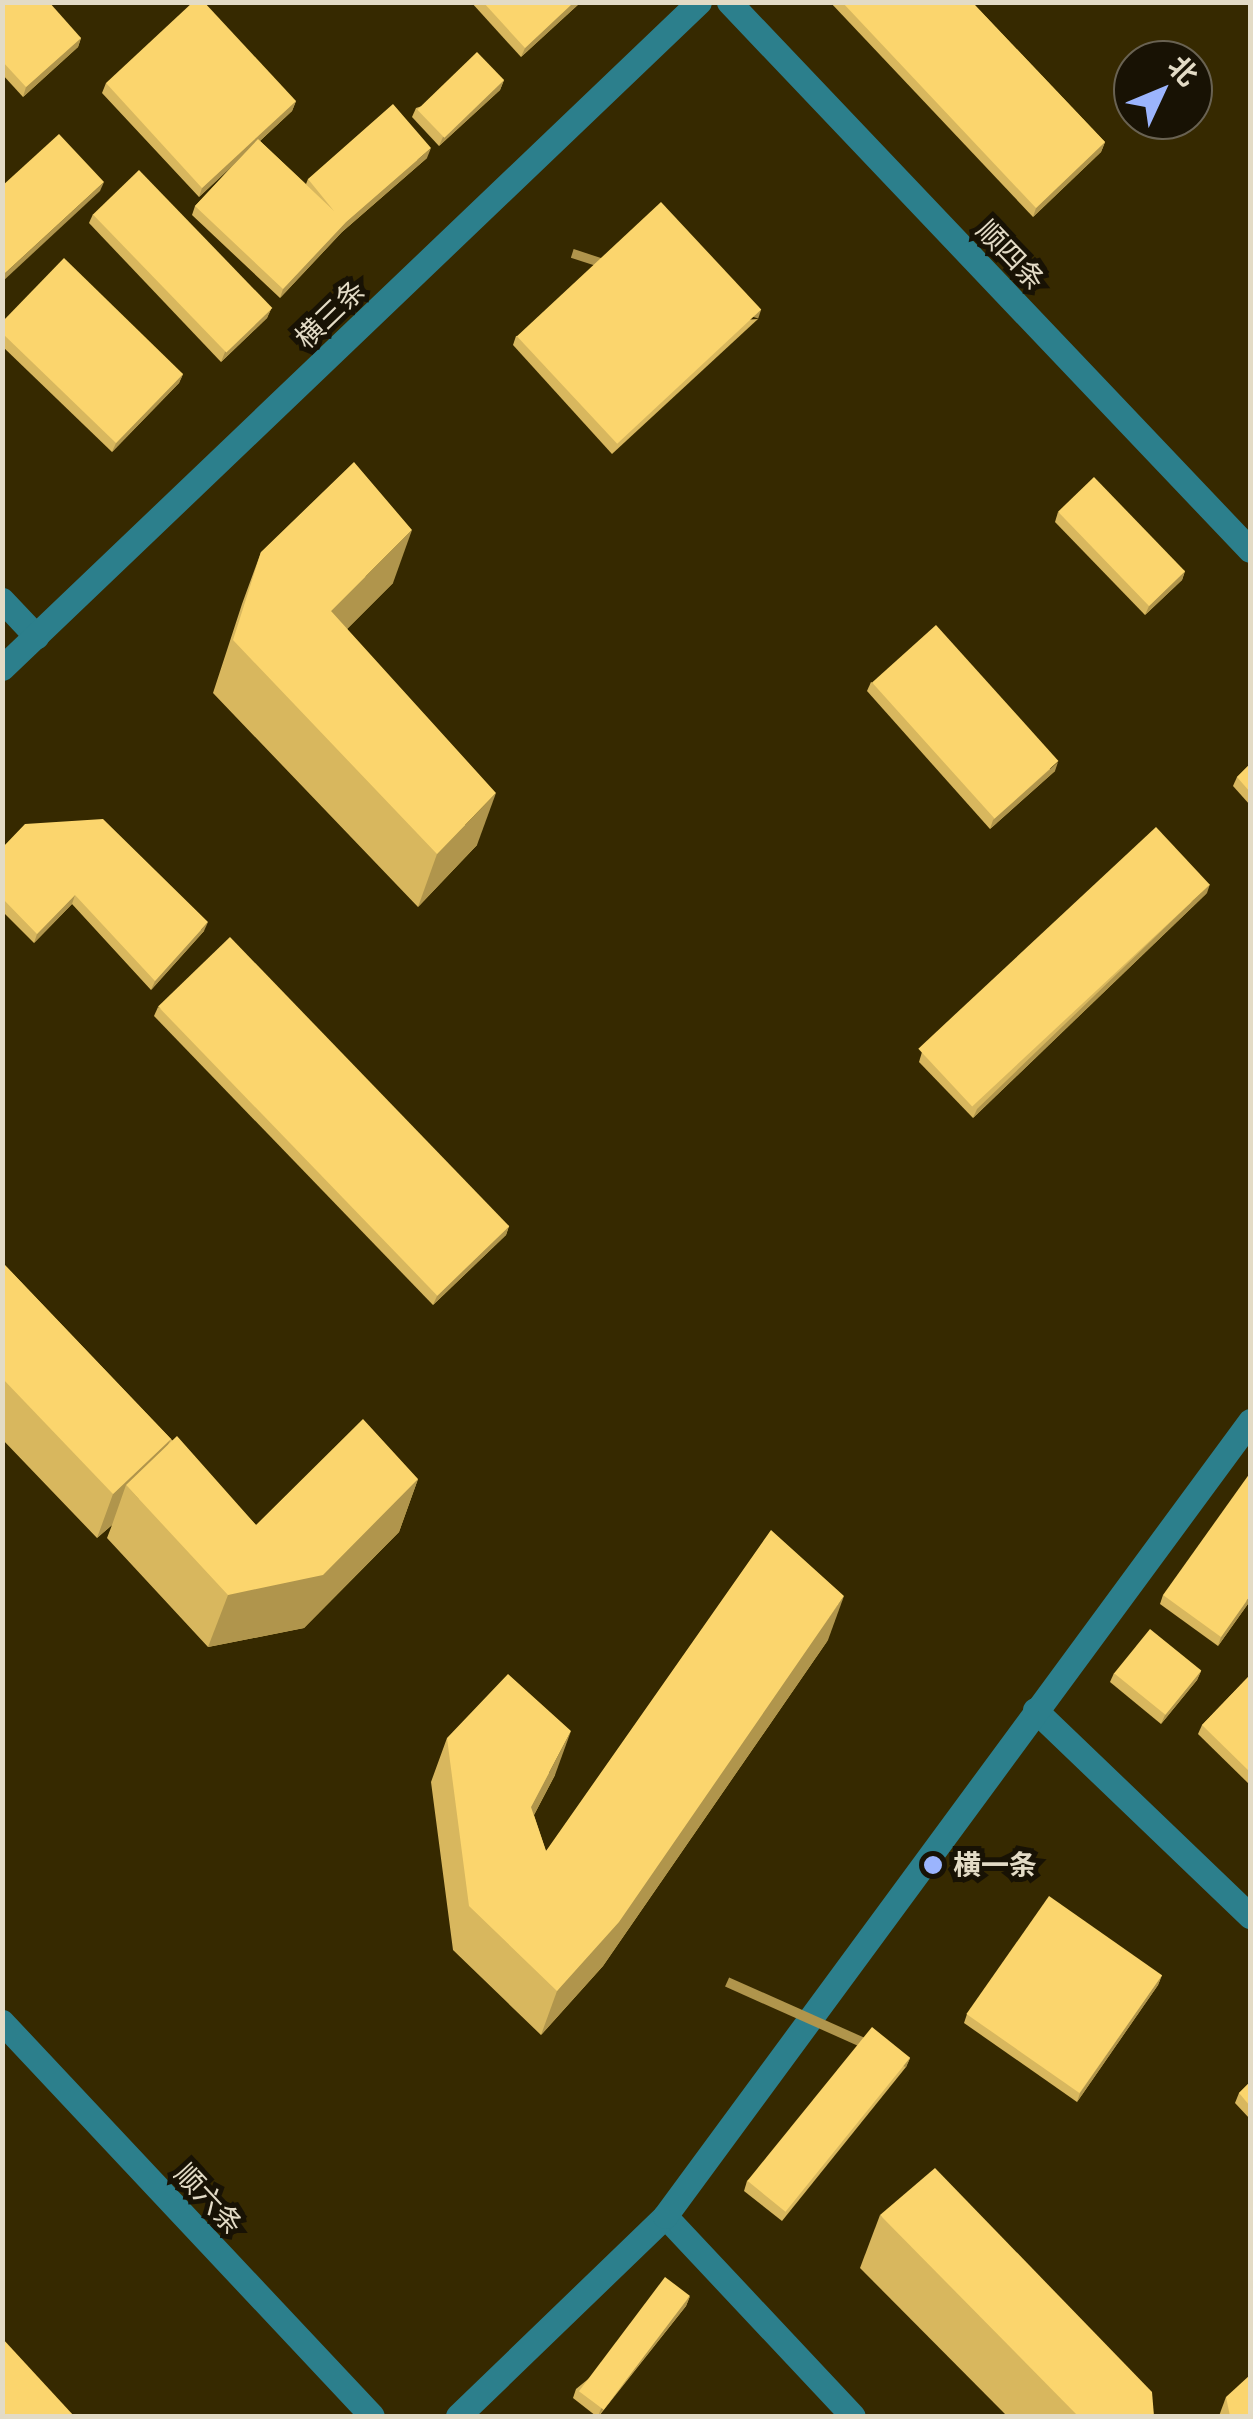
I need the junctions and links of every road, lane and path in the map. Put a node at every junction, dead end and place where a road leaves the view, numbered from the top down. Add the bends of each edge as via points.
1 (698, 2) edge
2 (729, 2) edge
3 (1250, 550) edge
4 (2, 600) edge
5 (36, 636) junction
6 (2, 668) edge
7 (1250, 1421) edge
8 (1035, 1710) junction
9 (1250, 1916) edge
10 (2, 2022) edge
11 (665, 2216) junction
12 (372, 2416) edge
13 (458, 2416) edge
14 (853, 2416) edge

1 - 5 street, 横三条
2 - 3 street, 顺四条
4 - 5 street
5 - 6 street, 横三条
7 - 8 street
8 - 9 street
8 - 11 street
10 - 12 street, 顺六条
11 - 13 street
11 - 14 street

